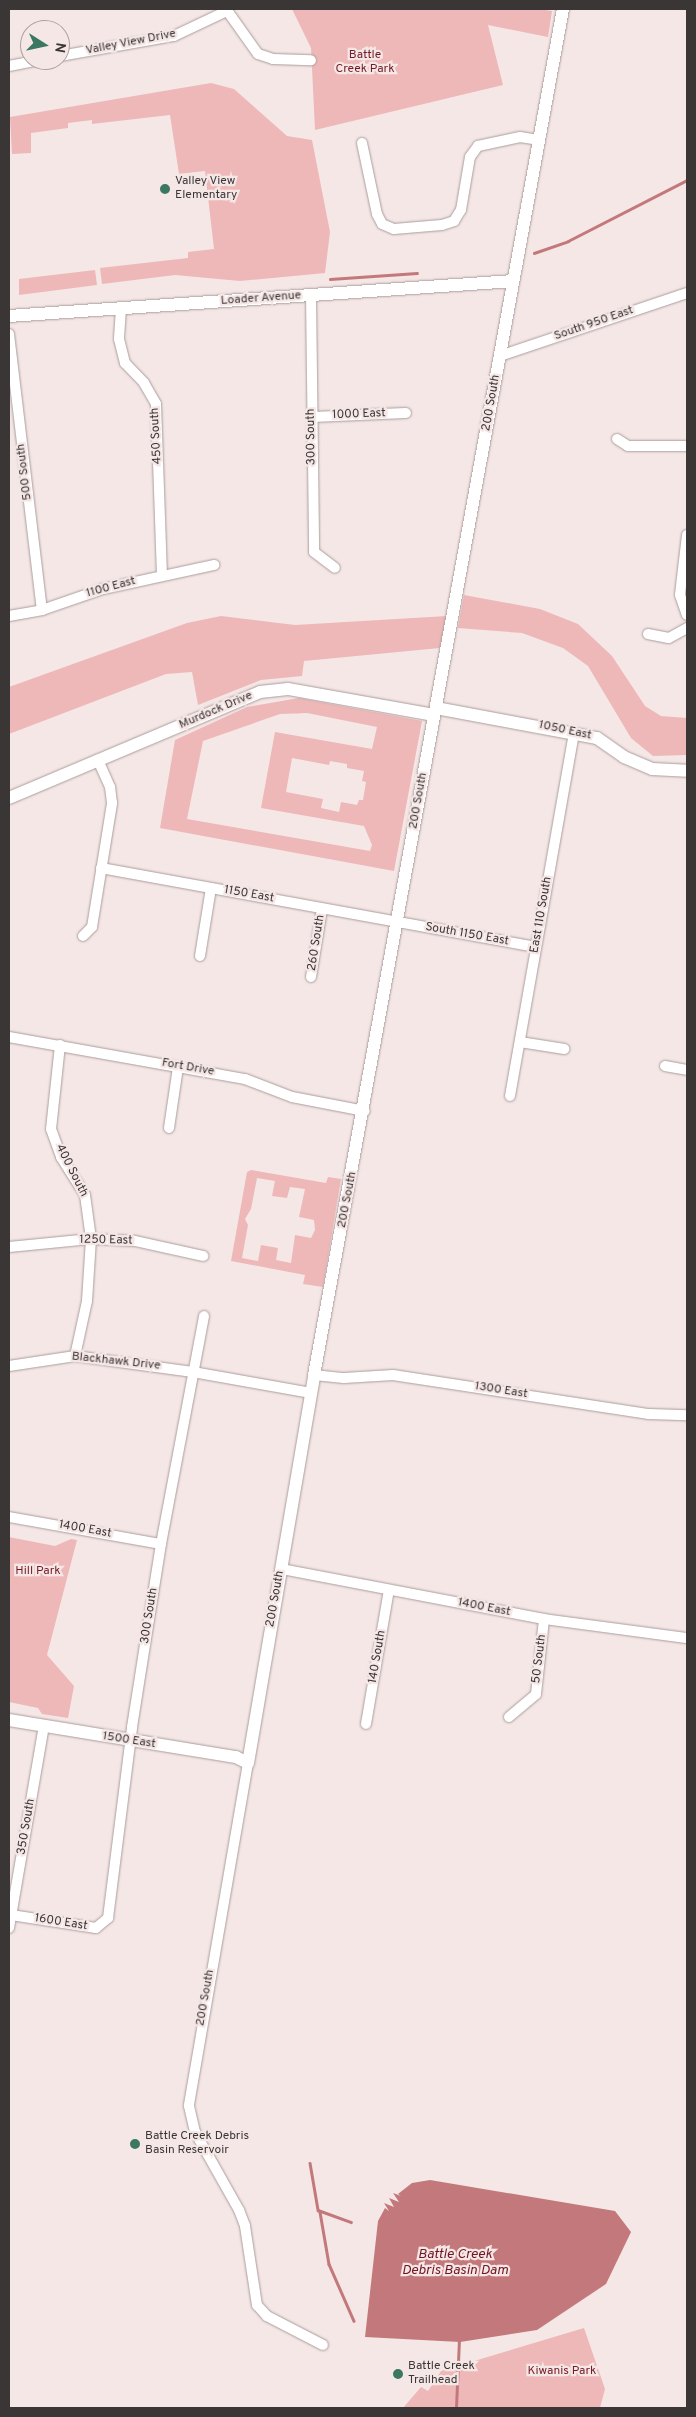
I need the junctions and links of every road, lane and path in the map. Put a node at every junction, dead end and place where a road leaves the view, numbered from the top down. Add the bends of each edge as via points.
1 (563, 9) edge
2 (226, 10) edge
3 (70, 54) edge
4 (311, 60) dead end
5 (540, 140) junction
6 (362, 143) dead end
7 (513, 281) junction
8 (687, 293) edge
9 (311, 295) junction
10 (121, 308) junction
11 (9, 316) edge
12 (9, 334) edge
13 (500, 356) junction
14 (406, 413) dead end
15 (312, 417) junction
16 (616, 439) dead end
17 (687, 446) edge
18 (687, 535) edge
19 (214, 565) dead end
20 (334, 568) dead end
21 (162, 575) junction
22 (42, 610) junction
23 (687, 615) edge
24 (9, 616) edge
25 (687, 628) edge
26 (648, 634) dead end
27 (435, 711) junction
28 (574, 733) junction
29 (98, 760) junction
30 (687, 771) edge
31 (9, 798) edge
32 (101, 868) junction
33 (211, 888) junction
34 (322, 908) junction
35 (397, 922) junction
36 (83, 936) dead end
37 (536, 947) junction
38 (200, 956) dead end
39 (311, 977) dead end
40 (9, 1038) edge
41 (520, 1042) junction
42 (60, 1046) junction
43 (564, 1049) dead end
44 (178, 1066) junction
45 (665, 1066) dead end
46 (687, 1070) edge
47 (510, 1096) dead end
48 (365, 1111) junction
49 (168, 1128) dead end
50 (91, 1239) junction
51 (9, 1248) edge
52 (202, 1256) dead end
53 (204, 1316) dead end
54 (76, 1356) junction
55 (9, 1366) edge
56 (193, 1372) junction
57 (314, 1375) junction
58 (311, 1394) junction
59 (687, 1415) edge
60 (9, 1516) edge
61 (161, 1544) junction
62 (282, 1570) junction
63 (389, 1590) junction
64 (544, 1619) junction
65 (687, 1638) edge
66 (508, 1717) dead end
67 (9, 1720) edge
68 (366, 1724) dead end
69 (44, 1726) junction
70 (131, 1742) junction
71 (248, 1762) junction
72 (11, 1915) junction
73 (108, 1918) joint
74 (9, 1928) edge
75 (323, 2345) dead end

1 - 5 street, 200 South
2 - 3 street, Valley View Drive via 174,36
2 - 4 street via 258,54 273,59
5 - 6 street via 520,137 478,146 470,157 458,217 442,225 394,229 382,224 376,214
5 - 7 street, 200 South
7 - 9 street, Loader Avenue
7 - 13 street, 200 South
8 - 13 street, South 950 East
9 - 10 street, Loader Avenue
9 - 15 street, 300 South
10 - 11 street, Loader Avenue
10 - 21 street, 450 South via 119,340 125,363 144,383 156,404
12 - 22 street, 500 South
13 - 27 street, 200 South
14 - 15 street, 1000 East
15 - 20 street, 300 South via 314,552
16 - 17 street via 628,446
18 - 23 street via 680,595
19 - 21 street, 1100 East
21 - 22 street, 1100 East via 103,589
22 - 24 street, 1100 East
25 - 26 street via 669,638
27 - 28 street, 1050 East
27 - 29 street, Murdock Drive via 298,690 260,692
27 - 35 street, 200 South
28 - 30 street, 1050 East via 597,738 624,757 652,769
28 - 37 street, East 110 South
29 - 31 street, Murdock Drive
29 - 32 street via 110,788 112,804
32 - 33 street, 1150 East
32 - 36 street via 92,927
33 - 34 street, 1150 East
33 - 38 street
34 - 35 street, 1150 East
34 - 39 street, 260 South
35 - 37 street, South 1150 East
35 - 48 street, 200 South
37 - 41 street, East 110 South
40 - 42 street, Fort Drive
41 - 43 street
41 - 47 street, East 110 South
42 - 44 street, Fort Drive
42 - 50 street, 400 South via 51,1129 61,1157 85,1195
44 - 48 street, Fort Drive via 245,1079 292,1097
44 - 49 street
45 - 46 street
48 - 57 street, 200 South
50 - 51 street, 1250 East
50 - 52 street, 1250 East via 135,1241
50 - 54 street, 400 South via 87,1301
53 - 56 street, 300 South
54 - 55 street, Blackhawk Drive
54 - 56 street, Blackhawk Drive
56 - 58 street
56 - 61 street, 300 South
57 - 58 street, 200 South
57 - 59 street, 1300 East via 344,1378 393,1375 649,1414
58 - 62 street, 200 South
60 - 61 street, 1400 East
61 - 70 street, 300 South
62 - 63 street, 1400 East
62 - 71 street, 200 South
63 - 64 street, 1400 East
63 - 68 street, 140 South
64 - 65 street, 1400 East
64 - 66 street, 50 South via 536,1694
67 - 69 street, 1500 East
69 - 70 street, 1500 East
69 - 72 street, 350 South
70 - 71 street, 1500 East via 236,1757
70 - 73 street, 300 South
71 - 75 street, 200 South via 189,2106 195,2132 242,2218 257,2305 267,2316
72 - 73 street, 1600 East via 96,1928
72 - 74 street, 350 South

